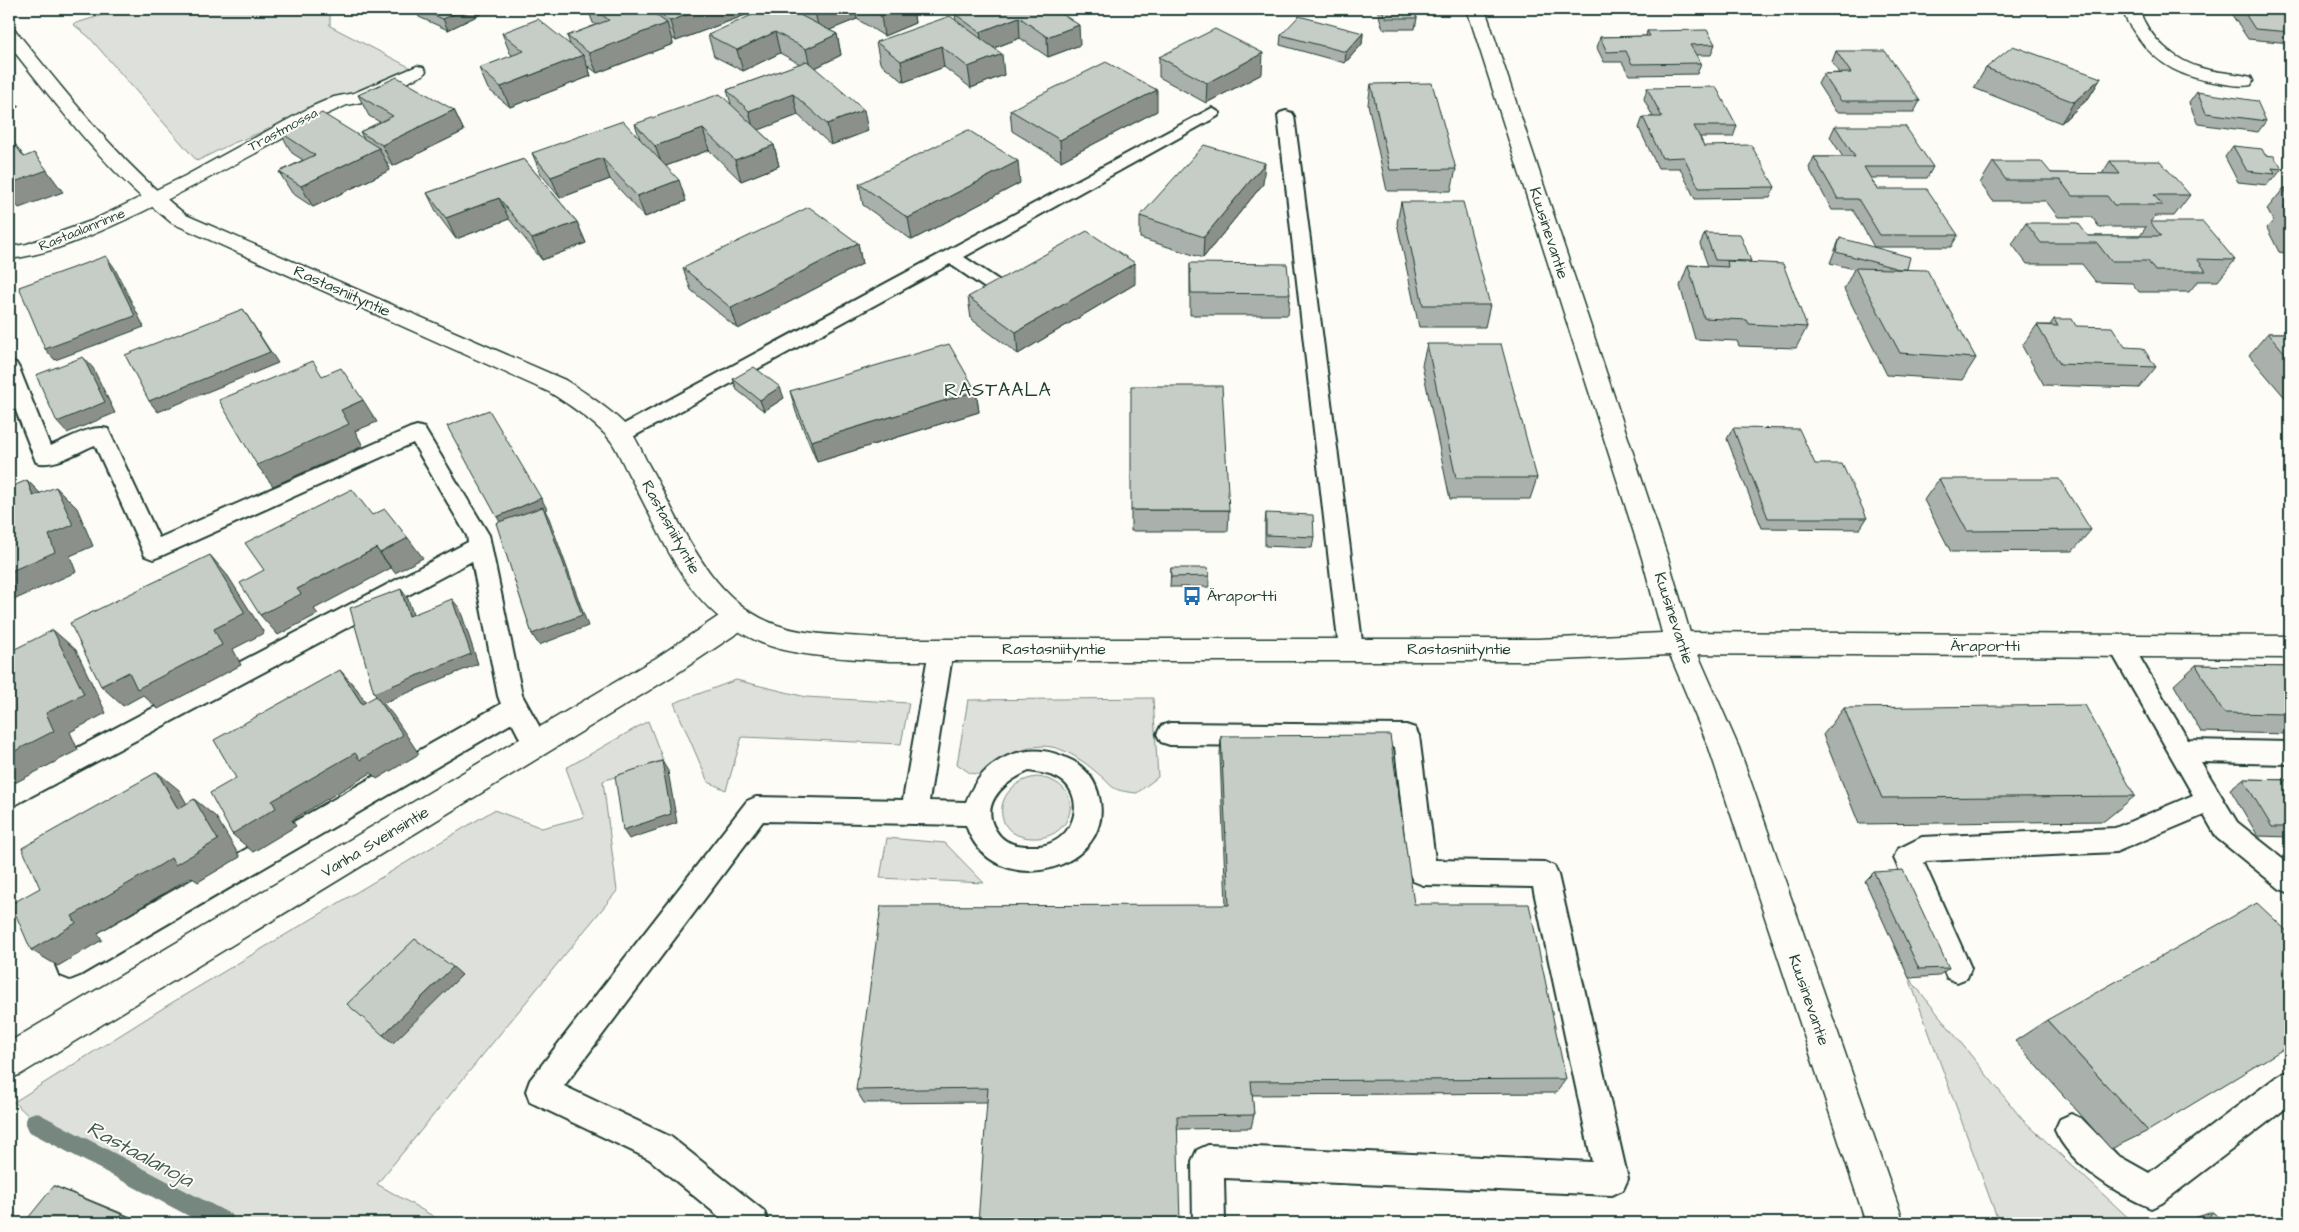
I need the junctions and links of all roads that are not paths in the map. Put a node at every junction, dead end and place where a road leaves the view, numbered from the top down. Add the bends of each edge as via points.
1 (1476, 9) edge
2 (2131, 9) edge
3 (9, 34) edge
4 (417, 71) dead end
5 (2244, 81) dead end
6 (1212, 113) dead end
7 (1286, 116) dead end
8 (152, 200) junction
9 (9, 254) edge
10 (952, 257) junction
11 (1011, 296) edge
12 (9, 368) edge
13 (620, 435) junction
14 (480, 546) junction
15 (738, 618) junction
16 (1679, 643) junction
17 (2120, 646) junction
18 (2290, 647) edge
19 (1351, 649) junction
20 (941, 650) junction
21 (517, 707) junction
22 (1170, 734) dead end
23 (536, 744) junction
24 (2181, 751) junction
25 (2290, 752) edge
26 (9, 797) edge
27 (2210, 800) junction
28 (914, 812) junction
29 (976, 814) dead end
30 (2290, 880) edge
31 (70, 965) dead end
32 (1957, 968) dead end
33 (9, 1062) edge
34 (2290, 1086) edge
35 (2071, 1130) dead end
36 (752, 1223) edge
37 (1209, 1223) edge
38 (1885, 1223) edge

1 - 16 street, Kuusinevantie via 1655,558
2 - 5 street via 2148,41 2170,63 2190,71
3 - 8 street, Rastasniityntie via 119,167
4 - 8 street, Trastmossa via 360,97 318,111
6 - 10 lane
7 - 19 lane
8 - 9 street, Rastaalanrinne via 98,225 31,250
8 - 13 street, Rastasniityntie via 179,219 557,386
10 - 11 lane
10 - 13 lane
12 - 14 lane via 44,457 102,434 153,550 418,433 478,534
13 - 15 street, Rastasniityntie via 679,550 717,600
14 - 21 lane via 510,696
14 - 26 lane
15 - 20 street, Rastasniityntie via 772,634 814,643 850,648
15 - 23 street, Vanha Sveinsintie via 666,666
16 - 17 street, Äraportti
16 - 19 street, Rastasniityntie via 1538,650
16 - 38 street, Kuusinevantie via 1724,748
17 - 18 street, Äraportti
17 - 24 lane
19 - 20 street, Rastasniityntie
20 - 28 lane
21 - 23 lane
21 - 31 lane
22 - 37 lane via 1406,736 1424,872 1544,875 1612,1179 1208,1161
23 - 33 street, Vanha Sveinsintie
24 - 25 lane
24 - 27 lane
27 - 30 lane via 2227,830
27 - 32 lane via 2116,840 1922,849 1908,858
28 - 29 lane
28 - 36 lane via 756,809 541,1091 660,1148
34 - 35 lane via 2151,1192 2106,1166

